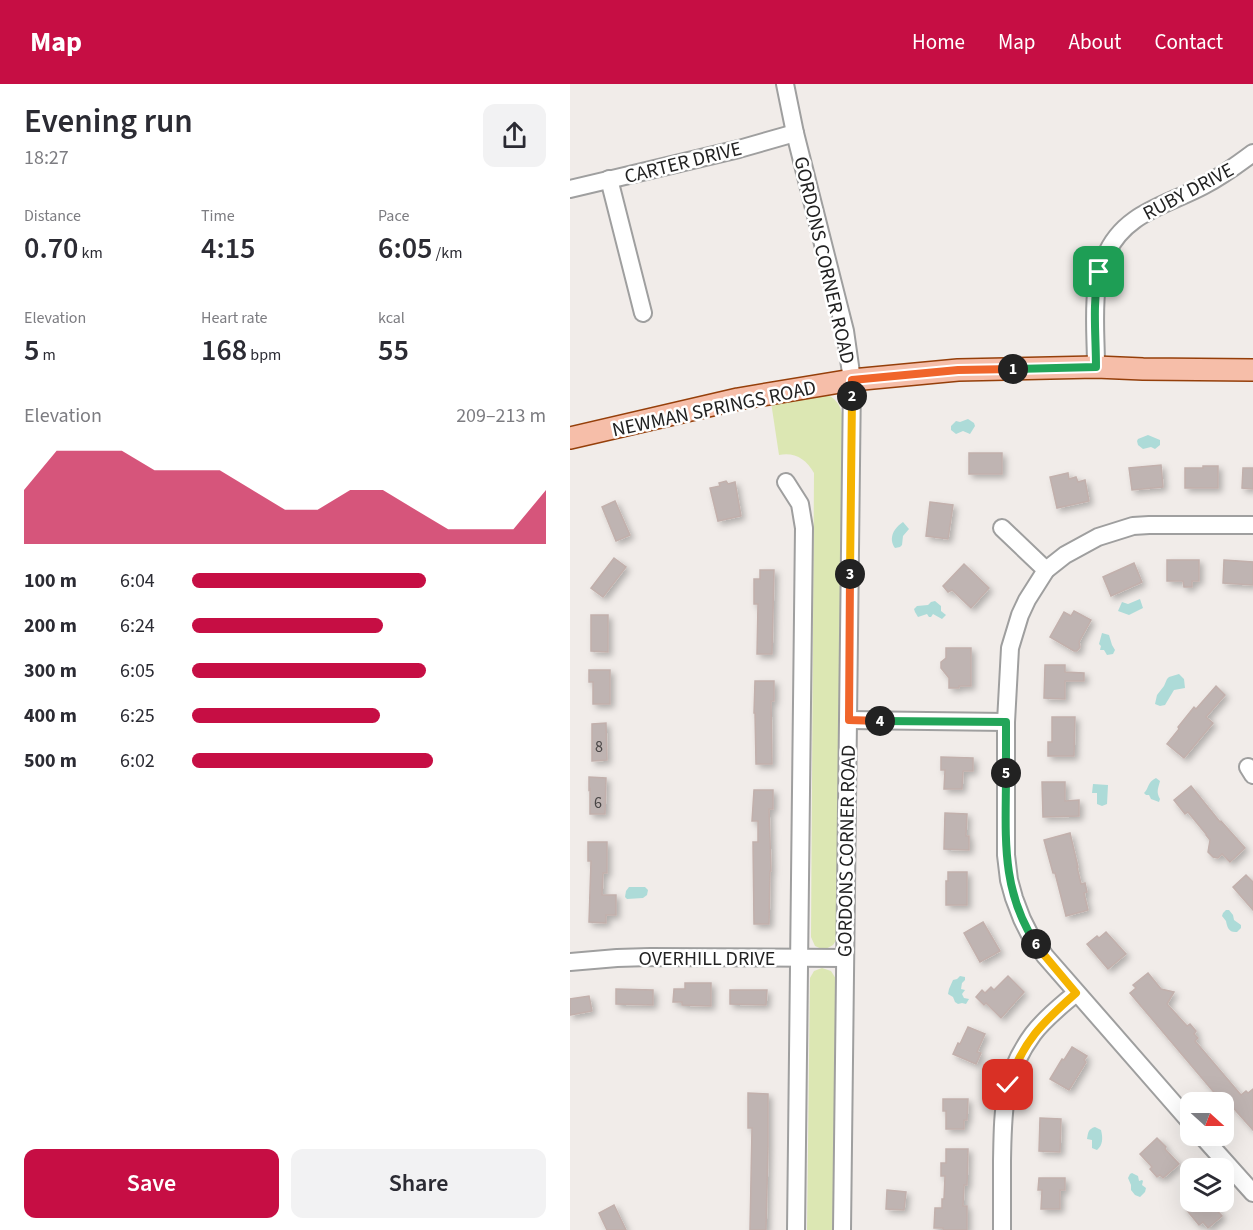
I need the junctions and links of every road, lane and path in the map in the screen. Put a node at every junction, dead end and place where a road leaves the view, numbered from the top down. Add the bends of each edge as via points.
1 (785, 84) edge
2 (795, 133) junction
3 (1253, 153) edge
4 (609, 179) junction
5 (570, 189) edge
6 (643, 313) dead end
7 (1096, 367) junction
8 (1253, 370) edge
9 (852, 380) junction
10 (570, 438) edge
11 (786, 482) dead end
12 (1253, 525) edge
13 (1002, 528) dead end
14 (1046, 570) junction
15 (849, 720) junction
16 (1006, 722) junction
17 (799, 958) junction
18 (844, 958) junction
19 (570, 962) edge
20 (1076, 993) junction
21 (1180, 1111) edge
22 (1211, 1146) edge
23 (1253, 1193) edge
24 (796, 1230) edge
25 (842, 1230) edge
26 (1002, 1230) edge

1 - 2 street, GORDONS CORNER ROAD
2 - 4 street, CARTER DRIVE
2 - 9 street, GORDONS CORNER ROAD via 845,331
3 - 7 street, RUBY DRIVE via 1203,186 1144,213 1116,238 1097,283
4 - 5 street, CARTER DRIVE
4 - 6 street
7 - 8 main road, NEWMAN SPRINGS ROAD
7 - 9 main road, NEWMAN SPRINGS ROAD via 958,370
9 - 10 main road, NEWMAN SPRINGS ROAD via 738,399
9 - 15 street, GORDONS CORNER ROAD
11 - 17 street via 800,504 804,528
12 - 14 street via 1133,526 1098,537
13 - 14 street
14 - 16 street via 1014,629 1008,656
15 - 16 street
15 - 18 street, GORDONS CORNER ROAD
16 - 20 street via 1009,880 1030,935
17 - 18 street, OVERHILL DRIVE
17 - 19 street, OVERHILL DRIVE via 640,957
17 - 24 street
18 - 25 street, GORDONS CORNER ROAD
20 - 21 street
20 - 26 street via 1032,1036 1008,1085 1003,1119
22 - 23 street

